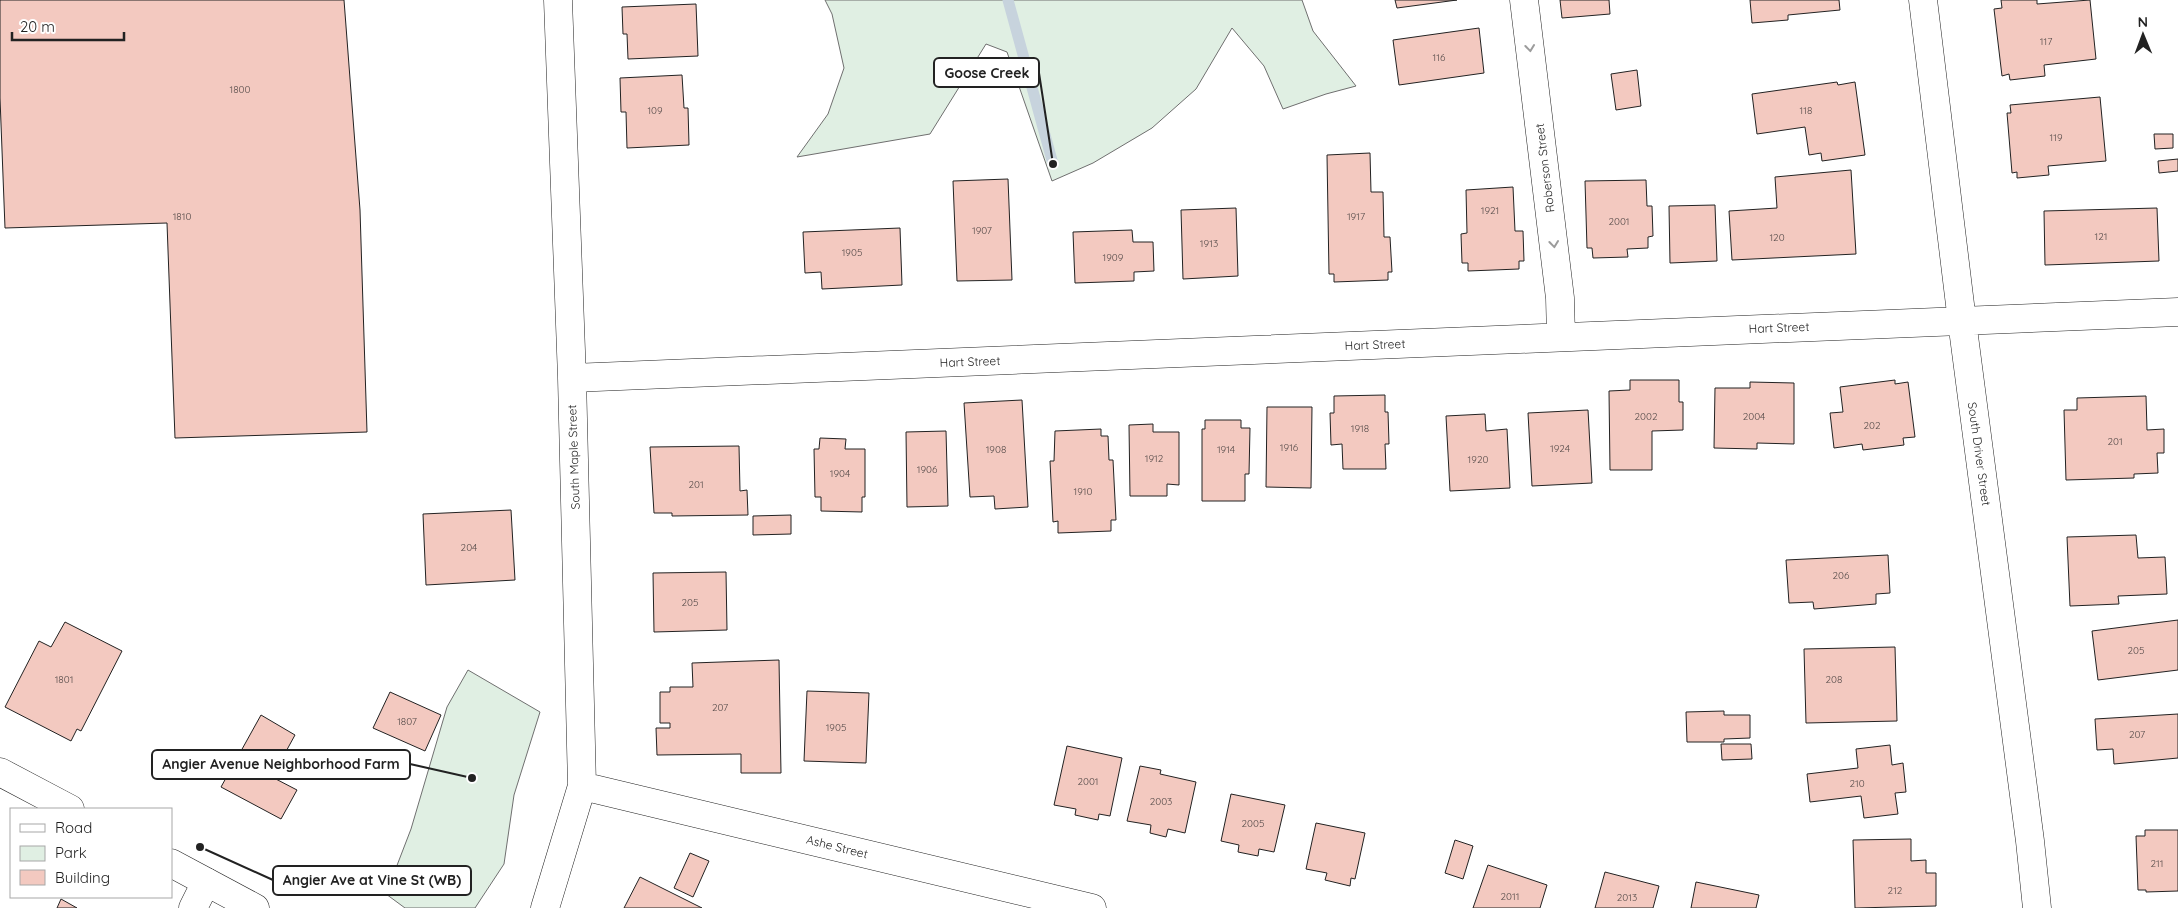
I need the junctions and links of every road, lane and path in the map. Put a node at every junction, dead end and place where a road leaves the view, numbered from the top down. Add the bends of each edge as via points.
1 (558, 0) edge
2 (1524, 0) edge
3 (1923, 0) edge
4 (2178, 312) edge
5 (1962, 321) junction
6 (1561, 337) junction
7 (572, 378) junction
8 (0, 772) edge
9 (582, 786) junction
10 (68, 808) edge
11 (172, 865) edge
12 (206, 882) junction
13 (1014, 899) edge
14 (193, 908) edge
15 (255, 908) edge
16 (545, 908) edge
17 (1092, 908) edge
18 (2037, 908) edge

1 - 7 street, South Maple Street
2 -> 6 street, Roberson Street via 1560,298
3 - 5 street, South Driver Street
4 - 5 street, Hart Street
5 - 6 street, Hart Street
5 - 18 street, South Driver Street
6 - 7 street, Hart Street
7 - 9 street, South Maple Street
8 - 10 street
9 - 13 street, Ashe Street
9 - 16 street, South Maple Street
11 - 12 street
12 - 14 street
12 - 15 street
13 - 17 street, Ashe Street

